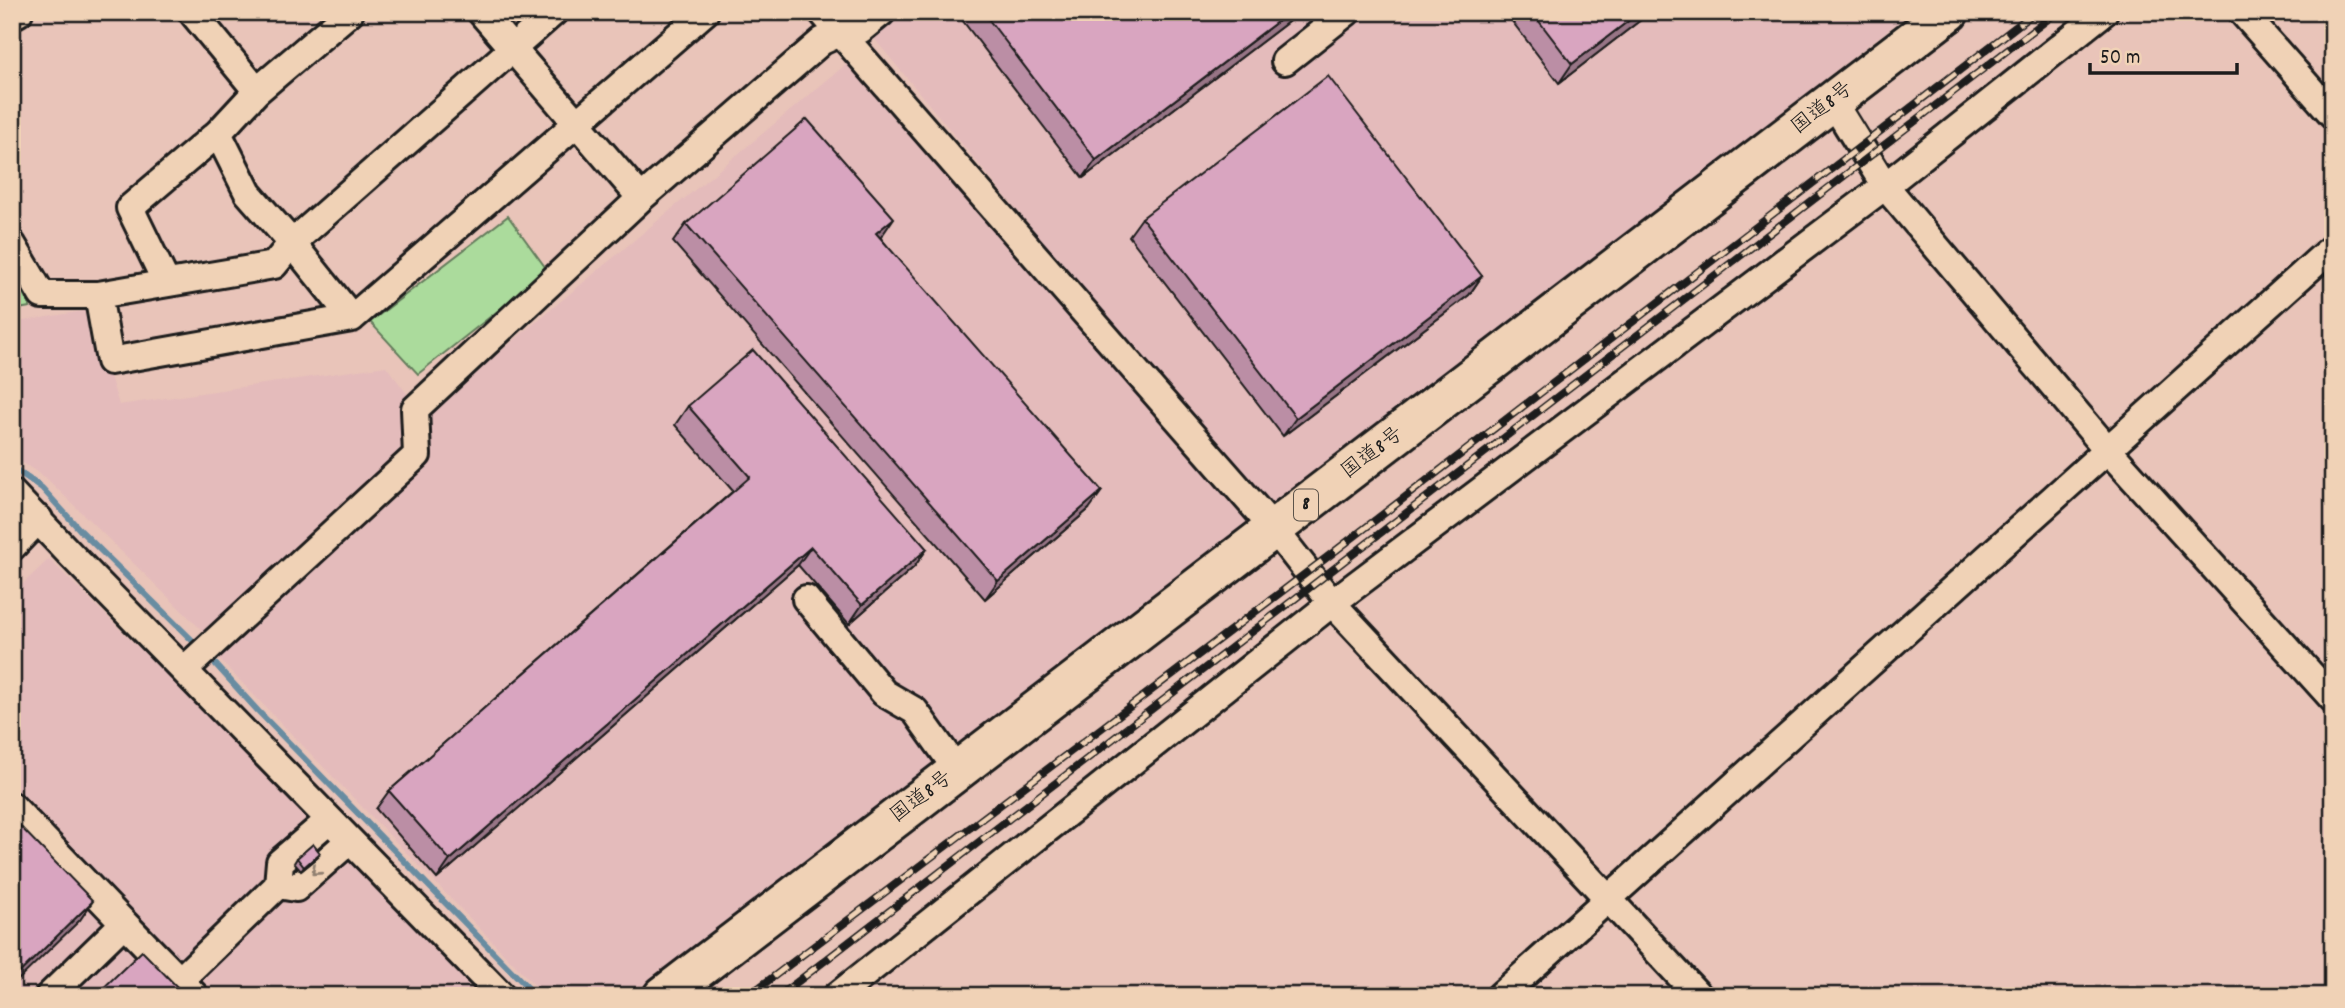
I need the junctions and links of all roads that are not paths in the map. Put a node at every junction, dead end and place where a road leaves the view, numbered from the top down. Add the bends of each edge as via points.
1 (19, 12) edge
2 (192, 12) edge
3 (350, 12) edge
4 (481, 12) edge
5 (554, 12) edge
6 (705, 12) edge
7 (822, 12) edge
8 (882, 12) edge
9 (1347, 12) edge
10 (1949, 12) edge
11 (2104, 12) edge
12 (2242, 12) edge
13 (12, 16) edge
14 (840, 33) junction
15 (512, 49) junction
16 (1285, 61) dead end
17 (257, 91) junction
18 (1833, 102) junction
19 (2333, 115) edge
20 (577, 123) junction
21 (218, 134) junction
22 (1885, 186) junction
23 (642, 198) junction
24 (292, 243) junction
25 (12, 244) edge
26 (2333, 247) edge
27 (166, 282) junction
28 (98, 295) junction
29 (352, 318) junction
30 (2108, 449) junction
31 (12, 493) edge
32 (39, 519) junction
33 (1274, 529) junction
34 (12, 547) edge
35 (806, 599) dead end
36 (1332, 603) junction
37 (184, 670) junction
38 (2333, 699) edge
39 (958, 771) junction
40 (12, 806) edge
41 (329, 820) junction
42 (349, 841) junction
43 (278, 885) junction
44 (1608, 898) junction
45 (124, 923) junction
46 (187, 988) edge
47 (49, 996) edge
48 (502, 996) edge
49 (663, 996) edge
50 (837, 996) edge
51 (1500, 996) edge
52 (1699, 996) edge

1 - 13 street
2 - 17 street
3 - 17 street
4 - 15 street
5 - 15 street
6 - 20 street
7 - 14 street
8 - 14 street via 860,30
9 - 16 street
10 - 18 highway, 国道8号 / 8
11 - 22 street
12 - 19 street
14 - 23 street via 822,41
14 - 33 street
15 - 20 street
15 - 24 street
17 - 21 street
18 - 22 street
18 - 33 highway, 国道8号 / 8
20 - 23 street
20 - 29 street
21 - 24 street via 248,193
21 - 27 street via 130,208
22 - 30 street
22 - 36 street
23 - 37 street via 415,409 417,455
24 - 27 street via 274,265
24 - 29 street
25 - 28 street via 42,295
26 - 30 street
27 - 28 street
28 - 29 street via 110,361
30 - 38 street
30 - 44 street
31 - 32 street
32 - 34 street
32 - 37 street
33 - 36 street
33 - 39 highway, 国道8号 / 8
35 - 39 street via 884,693 915,711
36 - 44 street
36 - 50 street
37 - 41 street
39 - 49 highway, 国道8号 / 8
40 - 45 street
41 - 42 street
41 - 43 street via 280,862
42 -> 43 street via 296,888
42 - 48 street
43 - 46 street
44 - 51 street
44 - 52 street
45 - 46 street
45 - 47 street

